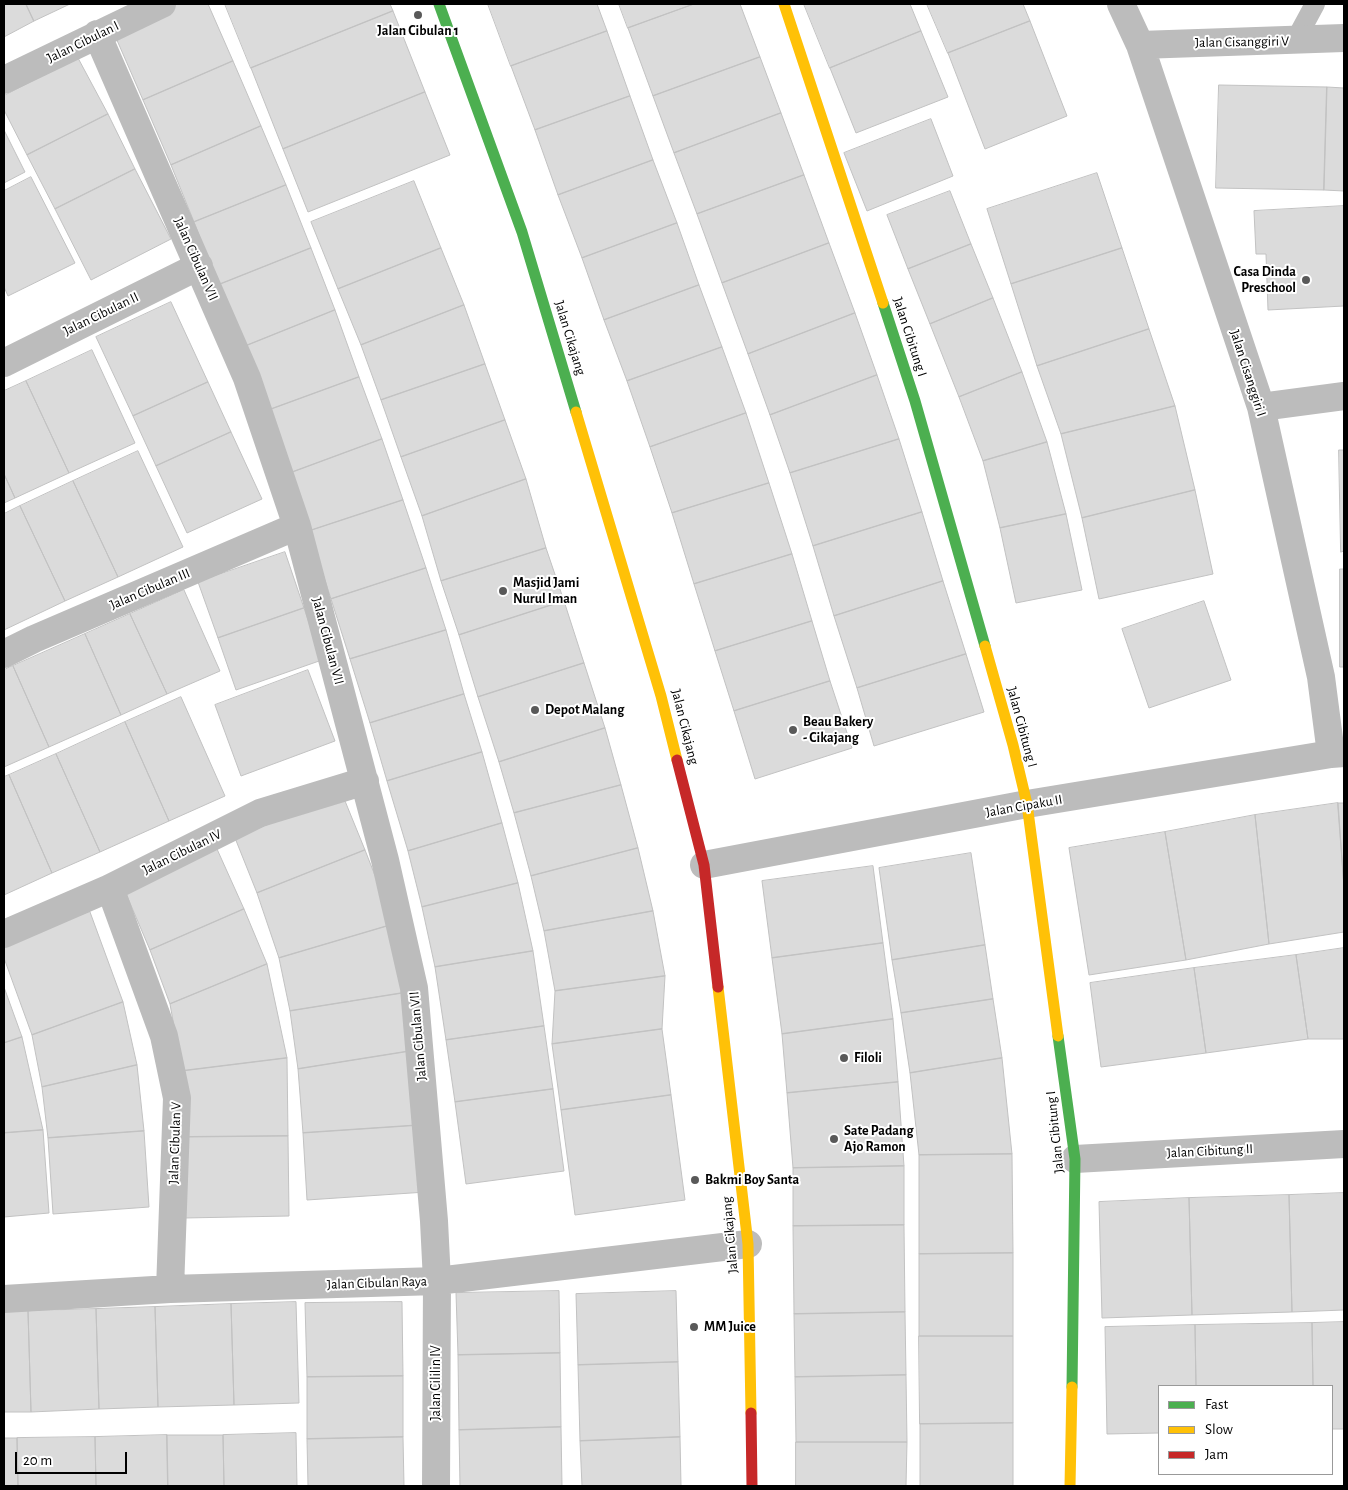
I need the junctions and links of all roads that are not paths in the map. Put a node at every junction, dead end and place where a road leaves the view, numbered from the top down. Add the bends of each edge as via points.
1 (162, 4) edge
2 (439, 4) edge
3 (784, 4) edge
4 (1121, 4) edge
5 (1315, 4) edge
6 (97, 34) junction
7 (1344, 38) edge
8 (1296, 41) junction
9 (1140, 45) junction
10 (4, 80) edge
11 (199, 266) junction
12 (4, 363) edge
13 (1344, 396) edge
14 (1261, 407) junction
15 (297, 526) junction
16 (4, 654) edge
17 (1338, 753) edge
18 (365, 781) junction
19 (1027, 804) junction
20 (704, 865) junction
21 (110, 888) junction
22 (4, 934) edge
23 (1344, 1144) edge
24 (1076, 1159) junction
25 (748, 1244) junction
26 (437, 1280) junction
27 (170, 1290) junction
28 (4, 1299) edge
29 (436, 1486) edge
30 (752, 1486) edge
31 (1070, 1486) edge

1 - 6 street, Jalan Cibulan I
2 - 20 street, Jalan Cikajang via 522,232 662,696
3 - 19 street, Jalan Cibitung I via 915,401
4 - 9 street, Jalan Cisanggiri I
5 - 8 lane
6 - 10 street, Jalan Cibulan I
6 - 11 street, Jalan Cibulan VII
7 - 8 street, Jalan Cisanggiri V
8 - 9 street, Jalan Cisanggiri V
9 - 14 street, Jalan Cisanggiri I
11 - 12 street, Jalan Cibulan II
11 - 15 street, Jalan Cibulan VII via 247,378
13 - 14 street
14 - 17 street, Jalan Cisanggiri I
15 - 16 street, Jalan Cibulan III
15 - 18 street, Jalan Cibulan VII
17 - 19 street, Jalan Cipaku II
18 - 21 street, Jalan Cibulan IV via 260,813
18 - 26 street, Jalan Cibulan VII via 414,988
19 - 20 street, Jalan Cipaku II
19 - 24 street, Jalan Cibitung I
20 - 25 street, Jalan Cikajang
21 - 22 street, Jalan Cibulan IV
21 - 27 street, Jalan Cibulan V via 164,1036 177,1098
23 - 24 street, Jalan Cibitung II
24 - 31 street, Jalan Cibitung I
25 - 26 street, Jalan Cibulan Raya
25 - 30 street, Jalan Cikajang
26 - 27 street, Jalan Cibulan Raya
26 - 29 street, Jalan Cililin IV
27 - 28 street, Jalan Cibulan Raya

